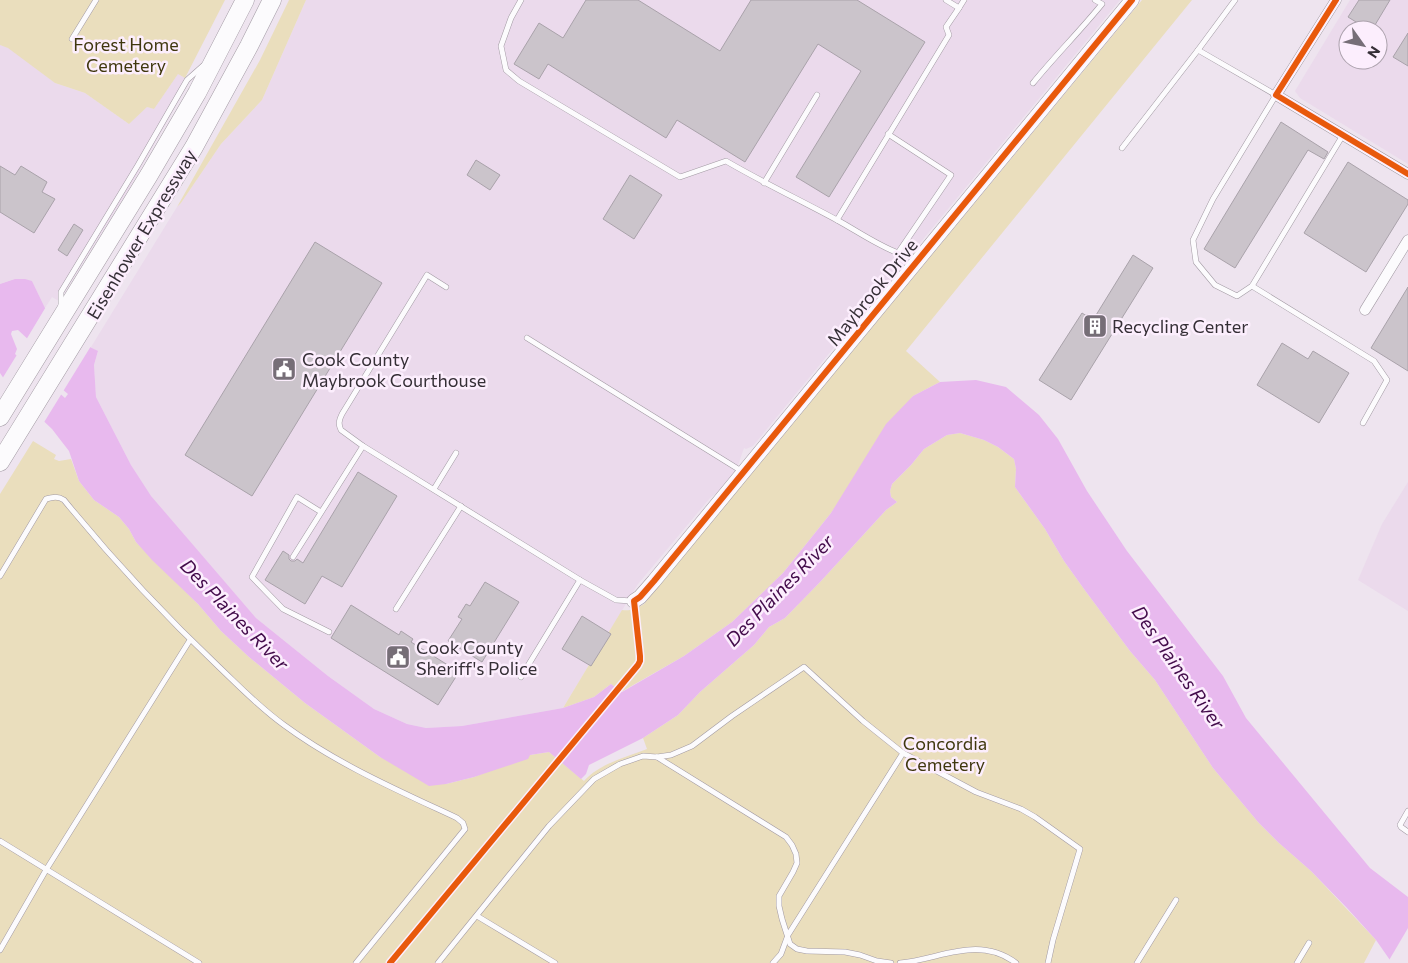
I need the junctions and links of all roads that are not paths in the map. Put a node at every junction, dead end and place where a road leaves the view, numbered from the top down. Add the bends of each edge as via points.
1 (96, 0) edge
2 (245, 0) edge
3 (272, 0) edge
4 (521, 0) edge
5 (946, 0) edge
6 (964, 0) edge
7 (1095, 0) edge
8 (1132, 0) edge
9 (1236, 0) edge
10 (1336, 0) edge
11 (959, 8) junction
12 (72, 39) dead end
13 (1198, 50) junction
14 (1033, 83) dead end
15 (1276, 95) junction
16 (817, 96) dead end
17 (888, 134) junction
18 (1343, 135) junction
19 (1122, 148) dead end
20 (1408, 174) edge
21 (764, 183) junction
22 (837, 220) junction
23 (1408, 240) edge
24 (1252, 286) junction
25 (446, 287) dead end
26 (1364, 310) dead end
27 (527, 338) dead end
28 (1, 415) edge
29 (1363, 423) dead end
30 (363, 446) junction
31 (456, 453) dead end
32 (0, 462) edge
33 (744, 472) junction
34 (434, 489) junction
35 (461, 506) junction
36 (321, 512) junction
37 (293, 557) dead end
38 (0, 576) edge
39 (580, 580) junction
40 (634, 601) joint
41 (396, 609) dead end
42 (329, 632) dead end
43 (190, 640) junction
44 (521, 677) dead end
45 (903, 753) junction
46 (657, 757) junction
47 (1408, 811) edge
48 (1408, 832) edge
49 (0, 841) edge
50 (46, 870) junction
51 (1176, 900) dead end
52 (477, 916) junction
53 (788, 935) junction
54 (1309, 943) dead end
55 (0, 950) edge
56 (199, 963) edge
57 (356, 963) edge
58 (438, 963) edge
59 (555, 963) edge
60 (773, 963) edge
61 (891, 963) edge
62 (900, 963) edge
63 (1016, 963) edge
64 (1048, 963) edge
65 (1137, 963) edge
66 (1297, 963) edge

1 - 12 lane
2 - 28 highway, Eisenhower Expressway via 150,174
3 - 32 highway, Eisenhower Expressway via 194,147
4 - 21 lane via 502,46 506,70 518,81 680,177 726,161
5 - 11 lane
6 - 11 lane
7 - 14 lane via 1102,4
8 - 33 street, Maybrook Drive
9 - 13 lane
10 - 15 street
11 - 17 lane via 946,27 948,35
13 - 15 lane
13 - 19 lane
15 - 18 street
15 - 24 lane via 1213,199 1193,240 1196,262 1214,285 1237,296
16 - 21 lane
17 - 22 lane
17 - 22 lane via 951,175 898,253
18 - 20 street
18 - 24 lane
21 - 22 lane
23 - 26 street
24 - 29 lane via 1374,361 1387,380
25 - 30 lane via 427,275 339,419 344,433
27 - 33 lane
30 - 34 lane
30 - 36 lane
31 - 34 lane
33 - 40 street, Maybrook Drive
34 - 35 lane
35 - 39 lane
35 - 41 lane
36 - 37 lane
36 - 42 lane via 297,497 252,577 283,609
38 - 43 lane via 46,499 60,498
39 - 40 lane via 616,600
39 - 44 lane
43 - 50 lane
43 - 57 lane via 283,724 362,774 463,823 465,829
45 - 46 lane via 804,668 692,746
45 - 53 lane
45 - 64 lane via 976,792 1035,816 1080,849
46 - 52 lane via 634,759 602,774 587,786 549,826
46 - 53 lane via 786,837 792,845 796,863 779,896
47 - 48 lane via 1400,824
49 - 50 lane
50 - 55 lane
50 - 56 lane
51 - 65 lane
52 - 58 lane
52 - 59 lane
53 - 60 lane
53 - 61 lane via 790,944 797,949 845,952
54 - 66 lane
62 - 63 lane via 984,949

